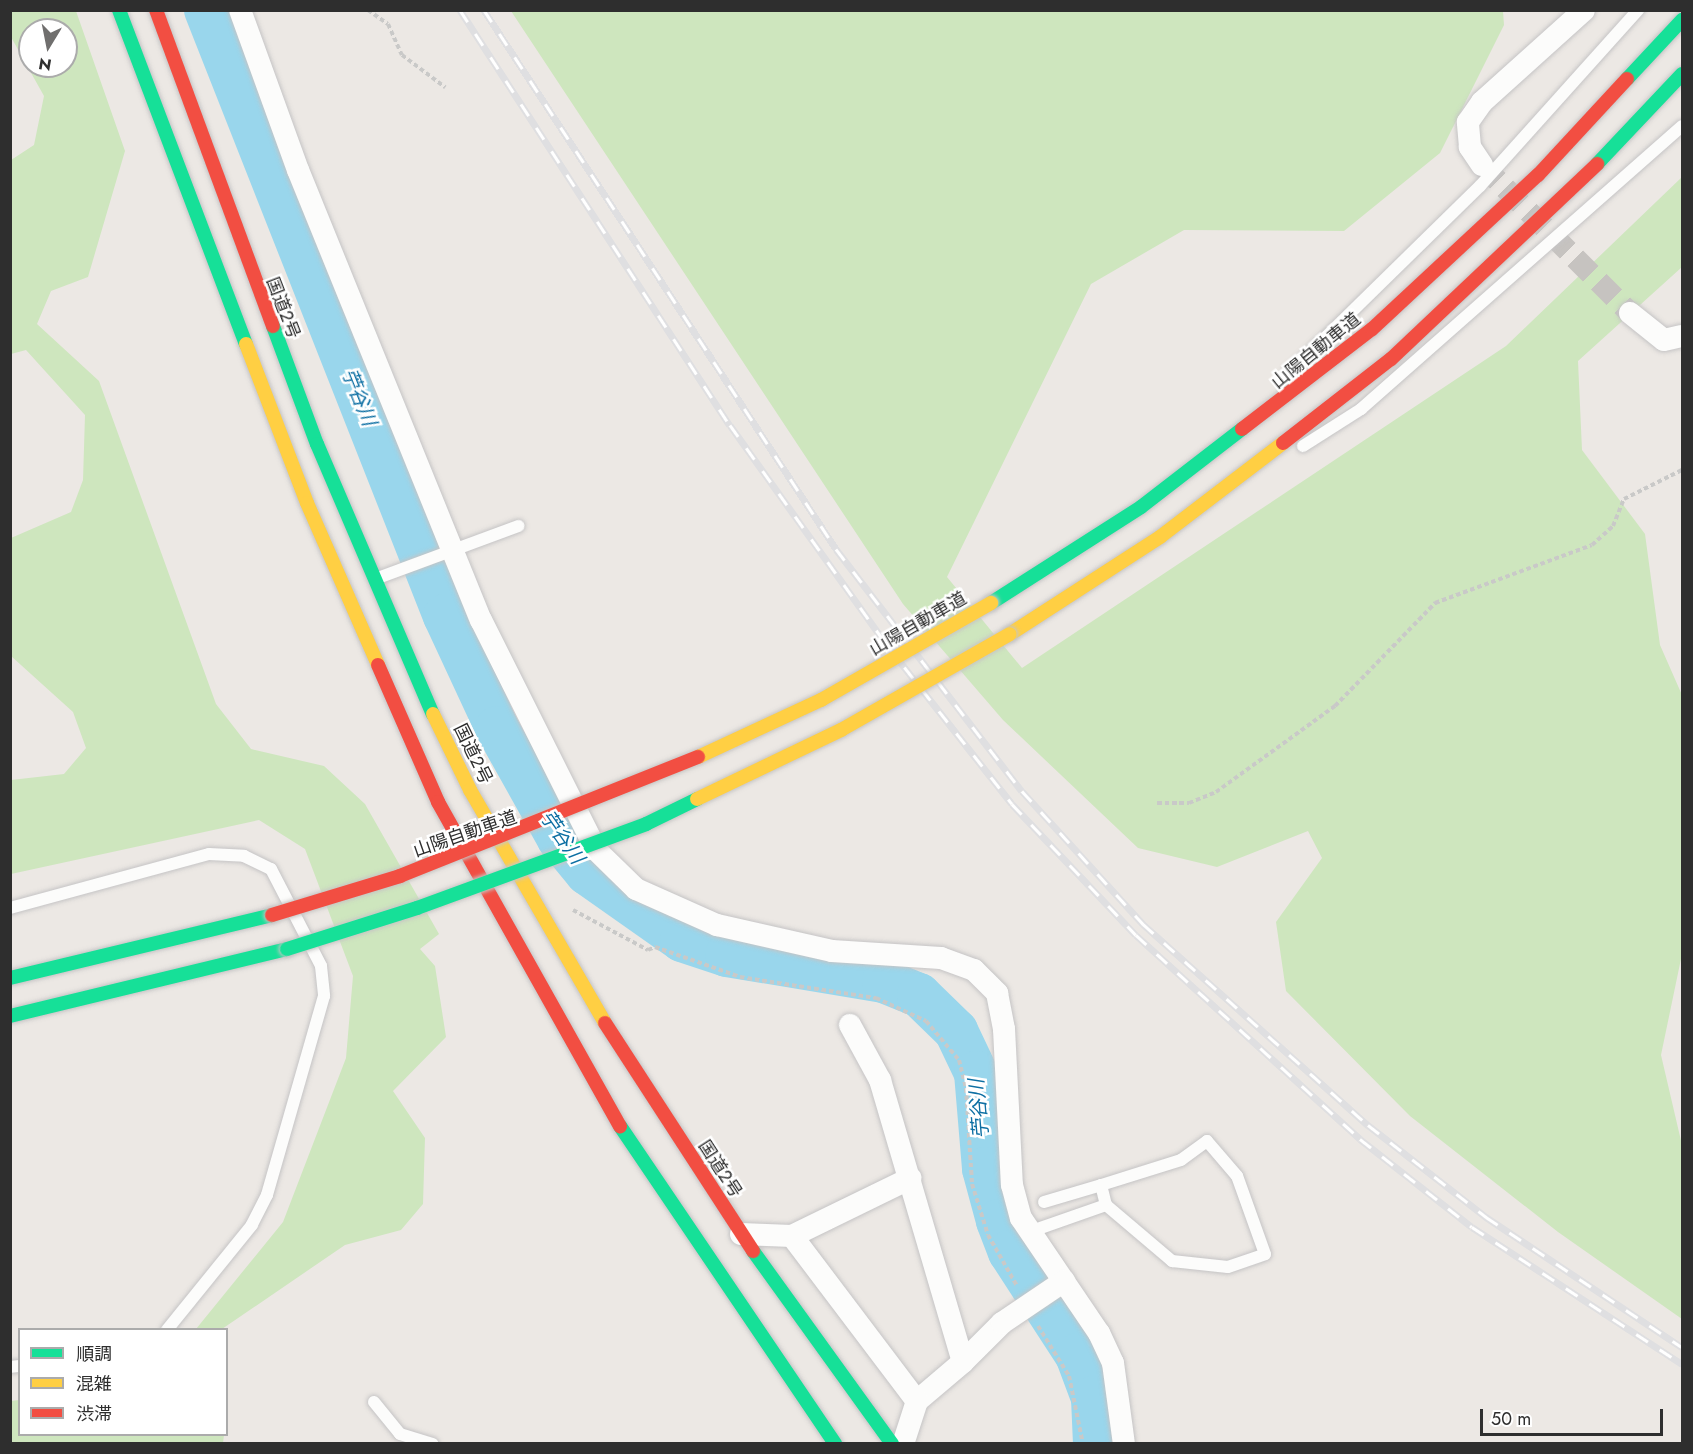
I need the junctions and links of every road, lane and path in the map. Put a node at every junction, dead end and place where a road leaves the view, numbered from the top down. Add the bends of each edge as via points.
1 (119, 10) edge
2 (156, 10) edge
3 (240, 10) edge
4 (368, 10) edge
5 (1584, 10) edge
6 (1638, 10) edge
7 (1683, 20) edge
8 (1683, 74) edge
9 (445, 87) dead end
10 (1683, 126) edge
11 (1482, 165) tunnel mouth
12 (1630, 313) tunnel mouth
13 (1683, 336) edge
14 (1683, 470) edge
15 (1141, 507) junction
16 (518, 526) dead end
17 (1160, 537) junction
18 (448, 552) junction
19 (374, 580) junction
20 (1157, 803) dead end
21 (10, 908) edge
22 (10, 978) edge
23 (10, 1016) edge
24 (850, 1025) dead end
25 (911, 1178) junction
26 (1101, 1185) junction
27 (1044, 1202) dead end
28 (1106, 1205) junction
29 (1029, 1232) junction
30 (741, 1234) junction
31 (792, 1236) junction
32 (1061, 1284) junction
33 (168, 1328) edge
34 (963, 1362) junction
35 (917, 1401) junction
36 (374, 1402) dead end
37 (433, 1443) edge
38 (835, 1443) edge
39 (892, 1443) edge
40 (903, 1443) edge
41 (1124, 1443) edge

1 - 38 highway via 307,503 438,802 598,1093
2 - 19 highway, 国道2号 via 234,233
3 - 18 street via 298,170
4 - 9 path via 388,24 402,55
5 - 11 street via 1467,122 1470,147
6 - 15 lane via 1361,309
7 - 15 highway, 山陽自動車道 via 1538,175 1372,329
8 - 17 highway via 1564,199 1391,359
10 - 17 lane via 1361,409
12 - 13 street via 1664,340
14 - 20 path via 1624,499 1613,526 1592,545 1435,603 1335,706 1216,792 1189,803
15 - 22 highway, 山陽自動車道, bridge via 991,603 821,700 635,787 400,876 272,915
16 - 18 lane
17 - 23 highway, bridge via 1010,634 841,730 646,824 473,889 287,949
18 - 19 lane
18 - 29 street via 596,850 613,871 636,889 717,925 832,951 941,958 974,970 997,993 1004,1029 1012,1185
19 - 30 highway, 国道2号 via 470,790 550,935
21 - 33 lane via 209,854 244,856 271,869 321,966 324,996 267,1195 252,1225
24 - 25 street via 880,1080
25 - 31 street
25 - 34 street
26 - 27 lane
26 - 28 lane
26 - 28 lane via 1181,1161 1207,1141 1237,1176 1264,1254 1228,1267 1172,1261
28 - 29 lane
29 - 32 street
30 - 31 street
30 - 39 highway, 国道2号
31 - 35 street
32 - 34 street via 972,1348
32 - 41 street via 1113,1363
34 - 35 street
35 - 40 street
36 - 37 lane via 400,1434

